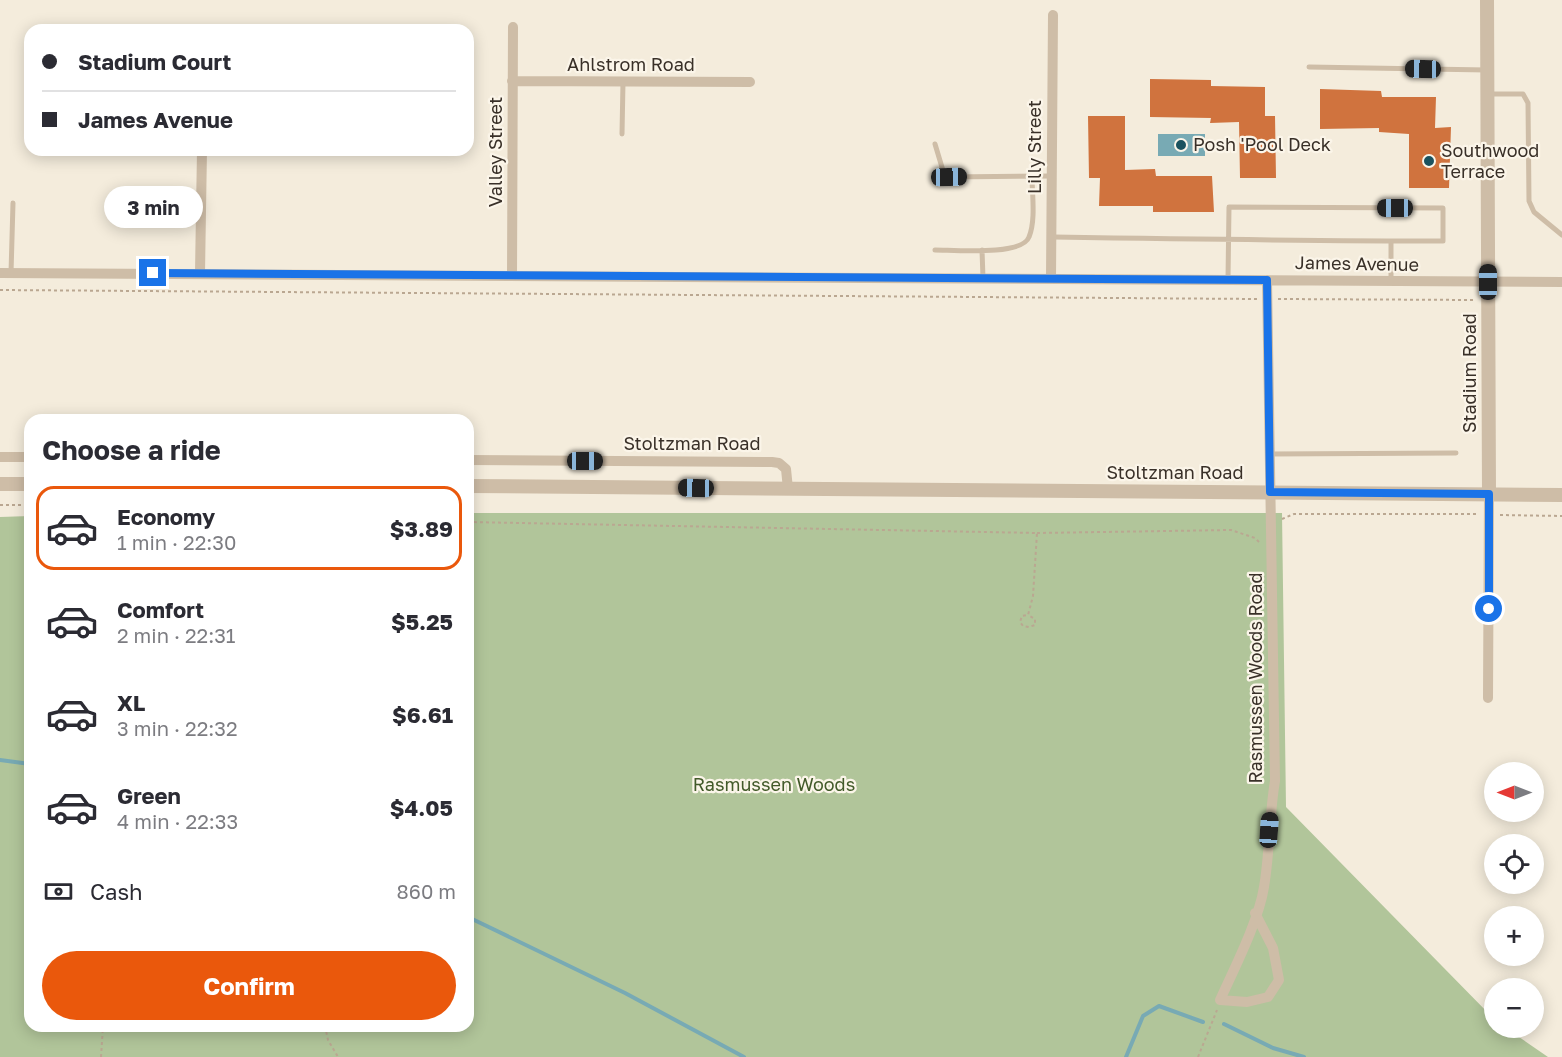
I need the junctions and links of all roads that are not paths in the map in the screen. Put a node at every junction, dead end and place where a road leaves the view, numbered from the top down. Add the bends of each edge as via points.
1 (1487, 0) edge
2 (1053, 15) dead end
3 (513, 27) dead end
4 (1309, 67) dead end
5 (1488, 70) junction
6 (512, 81) junction
7 (623, 81) junction
8 (750, 82) dead end
9 (1488, 94) junction
10 (622, 134) dead end
11 (935, 144) dead end
12 (202, 156) edge
13 (1032, 176) junction
14 (1052, 176) junction
15 (13, 203) dead end
16 (1562, 235) edge
17 (1052, 237) junction
18 (1228, 239) junction
19 (1391, 241) junction
20 (935, 250) dead end
21 (982, 250) junction
22 (5, 273) edge
23 (200, 273) junction
24 (512, 276) junction
25 (983, 278) junction
26 (1051, 278) junction
27 (1228, 279) junction
28 (1267, 280) junction
29 (1391, 281) junction
30 (1488, 282) junction
31 (1562, 282) edge
32 (1456, 453) dead end
33 (1269, 454) junction
34 (0, 457) edge
35 (24, 457) edge
36 (474, 460) edge
37 (0, 484) edge
38 (24, 484) edge
39 (474, 486) edge
40 (788, 489) junction
41 (1270, 492) junction
42 (1489, 494) junction
43 (1562, 495) edge
44 (1488, 698) dead end
45 (1256, 913) junction

1 - 5 street, Stadium Road
2 - 14 street, Lilly Street
3 - 6 street, Valley Street
4 - 5 lane
5 - 9 street, Stadium Road
6 - 7 street, Ahlstrom Road
6 - 24 street, Valley Street
7 - 8 street, Ahlstrom Road
7 - 10 lane
9 - 16 lane via 1523,94 1528,104 1529,201 1534,212
9 - 30 street, Stadium Road
11 - 13 lane via 944,174 949,177
12 - 23 street
13 - 14 lane
13 - 21 lane via 1027,242 1015,248
14 - 17 street, Lilly Street
15 - 22 lane
17 - 18 lane
17 - 26 street, Lilly Street
18 - 19 lane
18 - 19 lane via 1229,207 1443,208 1443,241
18 - 27 lane
19 - 29 lane
20 - 21 lane
21 - 25 lane
22 - 23 street, James Avenue
23 - 24 street, James Avenue
24 - 25 street, James Avenue
25 - 26 street, James Avenue
26 - 27 street, James Avenue
27 - 28 street, James Avenue
28 - 29 street, James Avenue
28 - 33 street, Rasmussen Woods Road
29 - 30 street, James Avenue
30 - 31 street, James Avenue
30 - 42 street, Stadium Road
32 - 33 lane
33 - 41 street, Rasmussen Woods Road
34 - 35 street
36 - 40 street, Stoltzman Road via 772,462 786,469
37 - 38 street
39 - 40 street, Stoltzman Road
40 - 41 street, Stoltzman Road
41 - 42 street, Stoltzman Road
41 - 45 street, Rasmussen Woods Road via 1275,781 1264,889
42 - 43 street, Stoltzman Road
42 - 44 street
45 - 45 street, Rasmussen Woods Road via 1220,1000 1247,1002 1268,997 1279,980 1274,948

